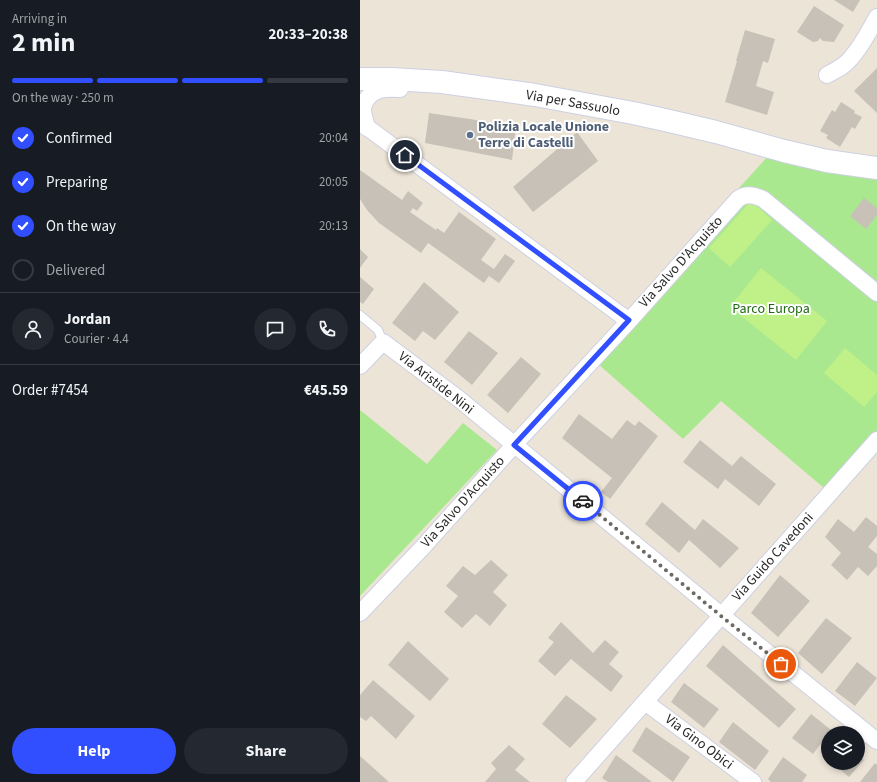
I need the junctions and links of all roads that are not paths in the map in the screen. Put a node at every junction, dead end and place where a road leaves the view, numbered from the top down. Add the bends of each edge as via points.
1 (877, 17) edge
2 (827, 75) dead end
3 (360, 79) edge
4 (442, 82) junction
5 (364, 125) edge
6 (877, 168) edge
7 (877, 294) edge
8 (360, 315) edge
9 (629, 320) junction
10 (383, 342) junction
11 (361, 364) edge
12 (877, 440) edge
13 (514, 445) junction
14 (360, 613) edge
15 (721, 616) junction
16 (645, 702) junction
17 (877, 741) edge
18 (574, 782) edge
19 (753, 782) edge

1 - 2 street via 851,59
3 - 4 main road, Via per Sassuolo via 392,78
4 - 5 street via 425,91 389,89 372,93 363,108
4 - 6 main road, Via per Sassuolo via 535,95 632,113 805,156
5 - 9 street
7 - 9 street, Via Salvo D'Acquisto via 763,199 743,195
8 - 10 lane via 378,330
9 - 13 street, Via Salvo D'Acquisto
10 - 11 street
10 - 13 street, Via Aristide Nini
12 - 15 street, Via Guido Cavedoni
13 - 14 street, Via Salvo D'Acquisto
13 - 15 street, Via Aristide Nini
15 - 16 street, Via Guido Cavedoni
15 - 17 street, Via Aristide Nini
16 - 18 street, Via Guido Cavedoni
16 - 19 street, Via Gino Obici

